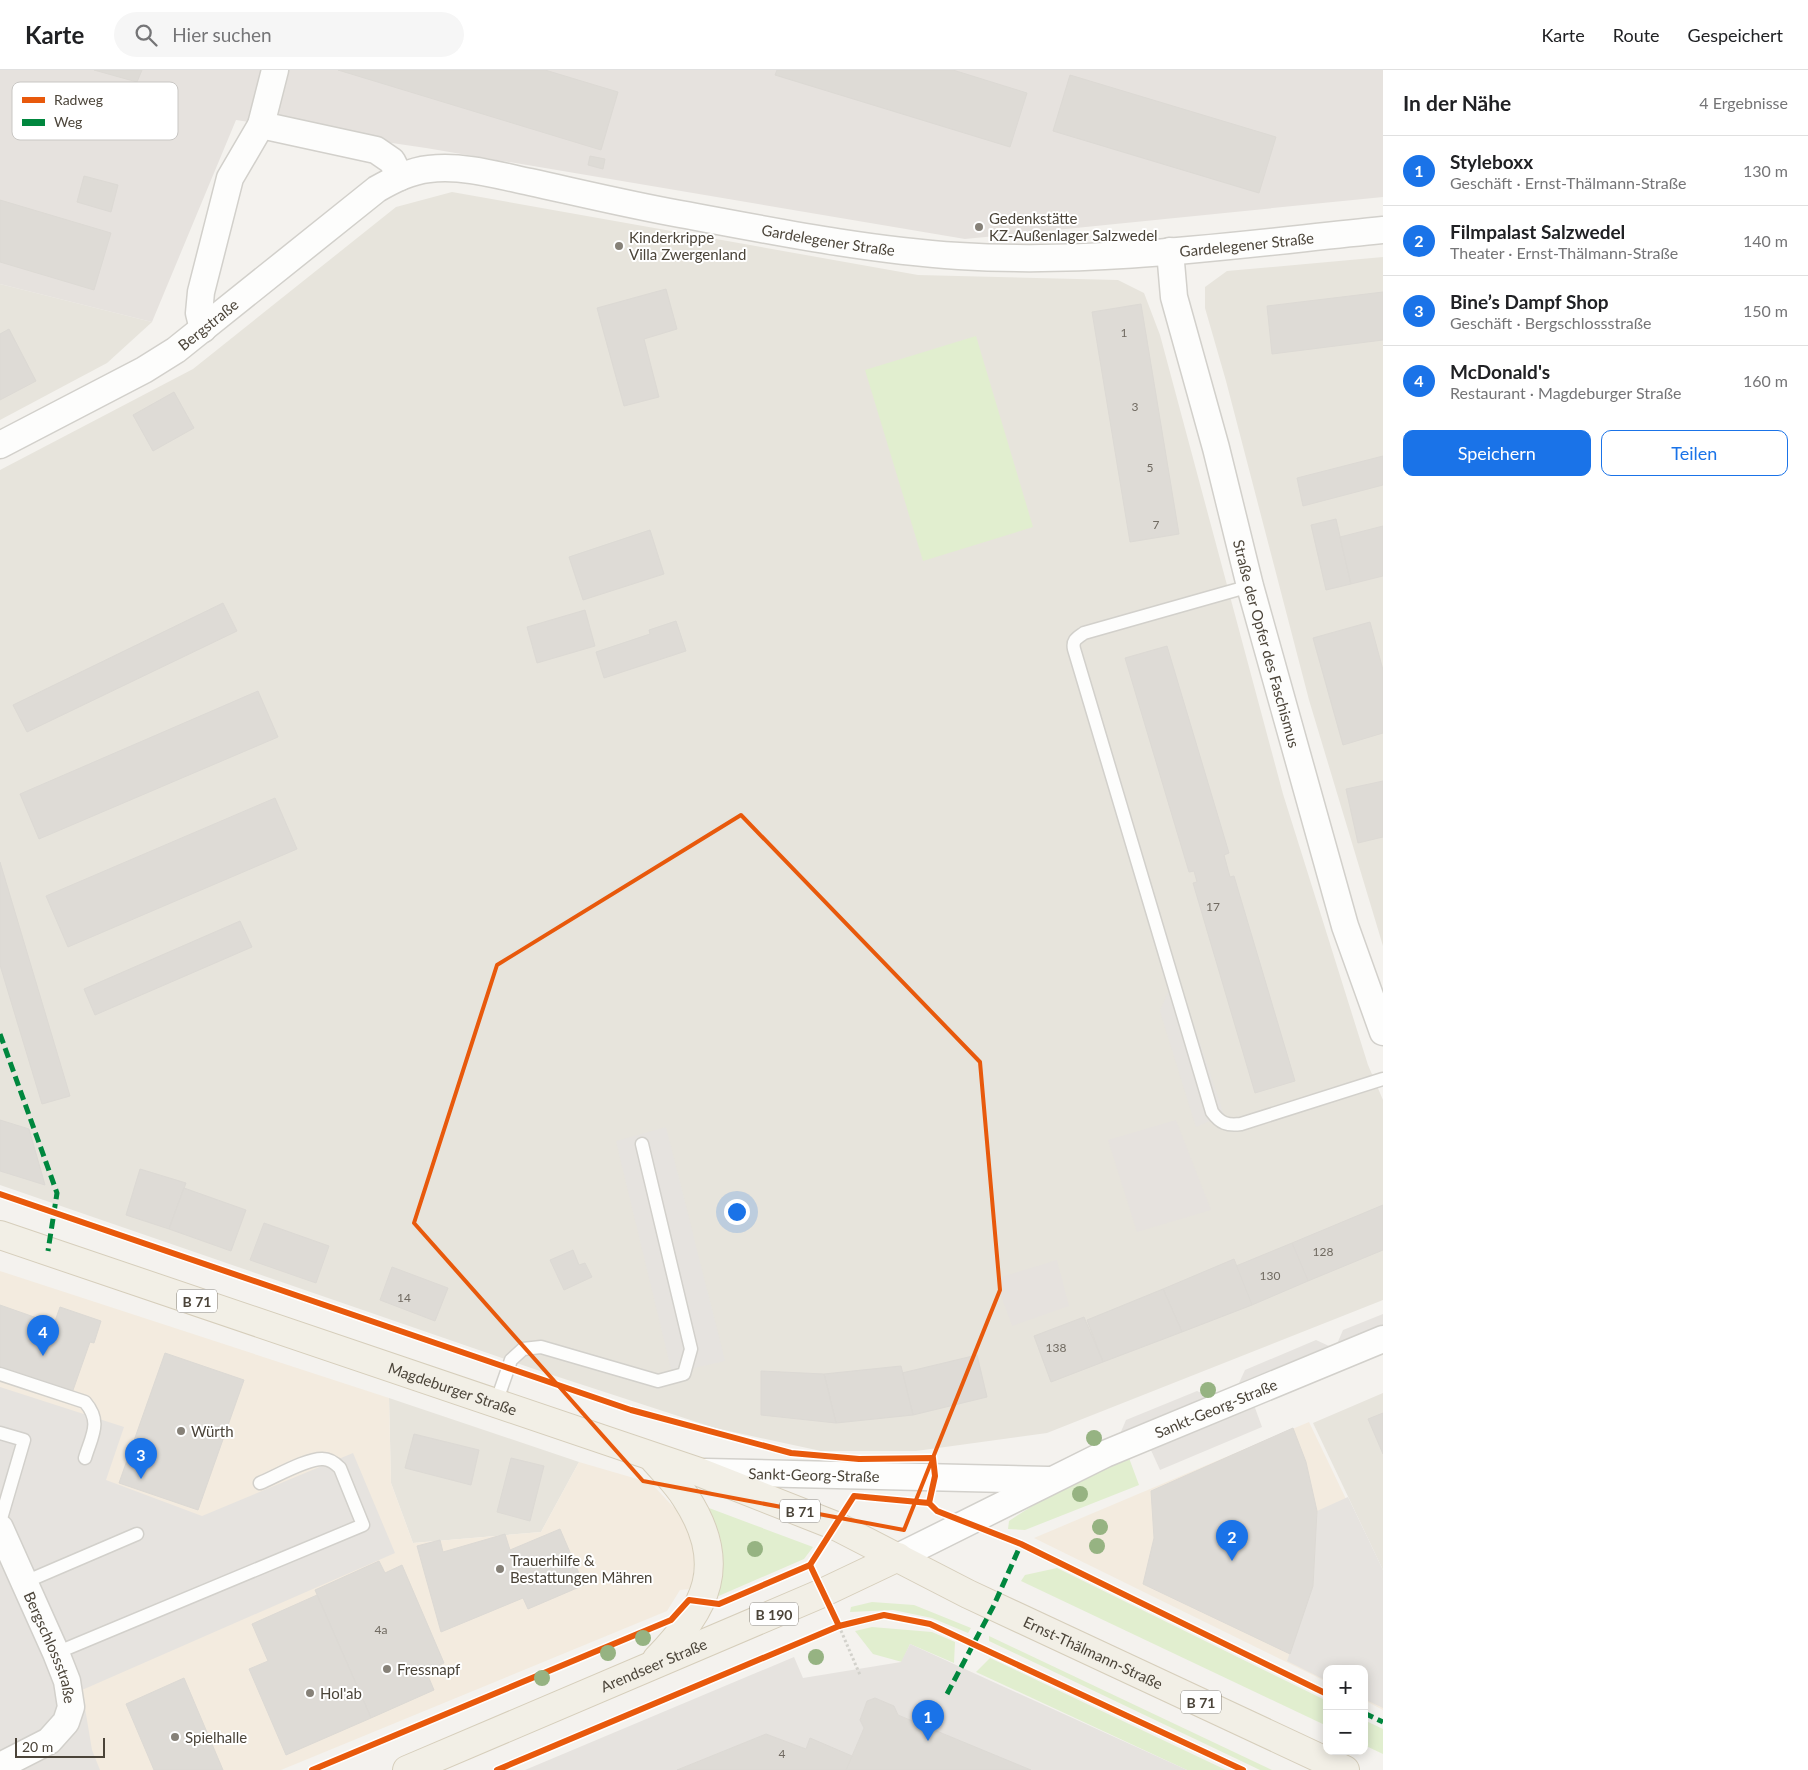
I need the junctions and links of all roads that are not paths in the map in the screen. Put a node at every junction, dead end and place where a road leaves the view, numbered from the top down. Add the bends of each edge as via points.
1 (275, 70) edge
2 (261, 125) junction
3 (400, 177) junction
4 (1383, 230) edge
5 (1170, 251) junction
6 (203, 329) junction
7 (0, 445) edge
8 (1250, 586) junction
9 (1383, 1032) edge
10 (1383, 1079) edge
11 (642, 1144) dead end
12 (0, 1235) edge
13 (1383, 1339) edge
14 (0, 1374) edge
15 (496, 1403) junction
16 (0, 1433) edge
17 (652, 1457) junction
18 (85, 1458) dead end
19 (699, 1472) junction
20 (1049, 1480) junction
21 (260, 1483) dead end
22 (0, 1522) edge
23 (0, 1528) edge
24 (137, 1534) dead end
25 (898, 1557) junction
26 (25, 1582) junction
27 (56, 1653) junction
28 (649, 1668) junction
29 (0, 1766) edge
30 (407, 1770) edge
31 (1345, 1770) edge

1 - 2 street
2 - 3 street via 376,150 392,161
2 - 6 street via 230,178 201,292 199,313
3 - 5 street, Gardelegener Straße via 428,169 467,169 671,212 883,249 1012,257 1079,257
3 - 6 street, Bergstraße via 377,189
4 - 5 street, Gardelegener Straße
5 - 8 street, Straße der Opfer des Faschismus via 1174,298
6 - 7 street, Bergstraße via 144,370
8 - 9 street, Straße der Opfer des Faschismus via 1345,926
8 - 10 lane via 1084,633 1076,639 1074,649 1212,1112 1229,1126 1241,1124
11 - 15 lane via 691,1349 684,1374 658,1381 541,1347 523,1349 511,1360
12 - 15 main road, Magdeburger Straße / B 71
13 - 20 street, Sankt-Georg-Straße
14 - 18 lane via 85,1402 93,1412 96,1424
15 - 17 main road, Magdeburger Straße / B 71
16 - 22 lane via 24,1440
17 - 19 main road, Magdeburger Straße / B 71
17 - 28 main road via 685,1496 699,1520 707,1540 709,1561 702,1602 680,1636
19 - 20 street, Sankt-Georg-Straße
19 - 25 main road, Magdeburger Straße / B 71 via 836,1526
20 - 25 street, Sankt-Georg-Straße
21 - 27 lane via 313,1461 323,1458 333,1461 340,1468 363,1525
23 - 26 street, Bergschlossstraße
24 - 26 lane
25 - 28 main road, Arendseer Straße / B 190
25 - 31 main road, Ernst-Thälmann-Straße / B 71 via 968,1594
26 - 27 street, Bergschlossstraße
27 - 29 street, Bergschlossstraße via 71,1707 66,1722 49,1741
28 - 30 main road, Arendseer Straße / B 190

